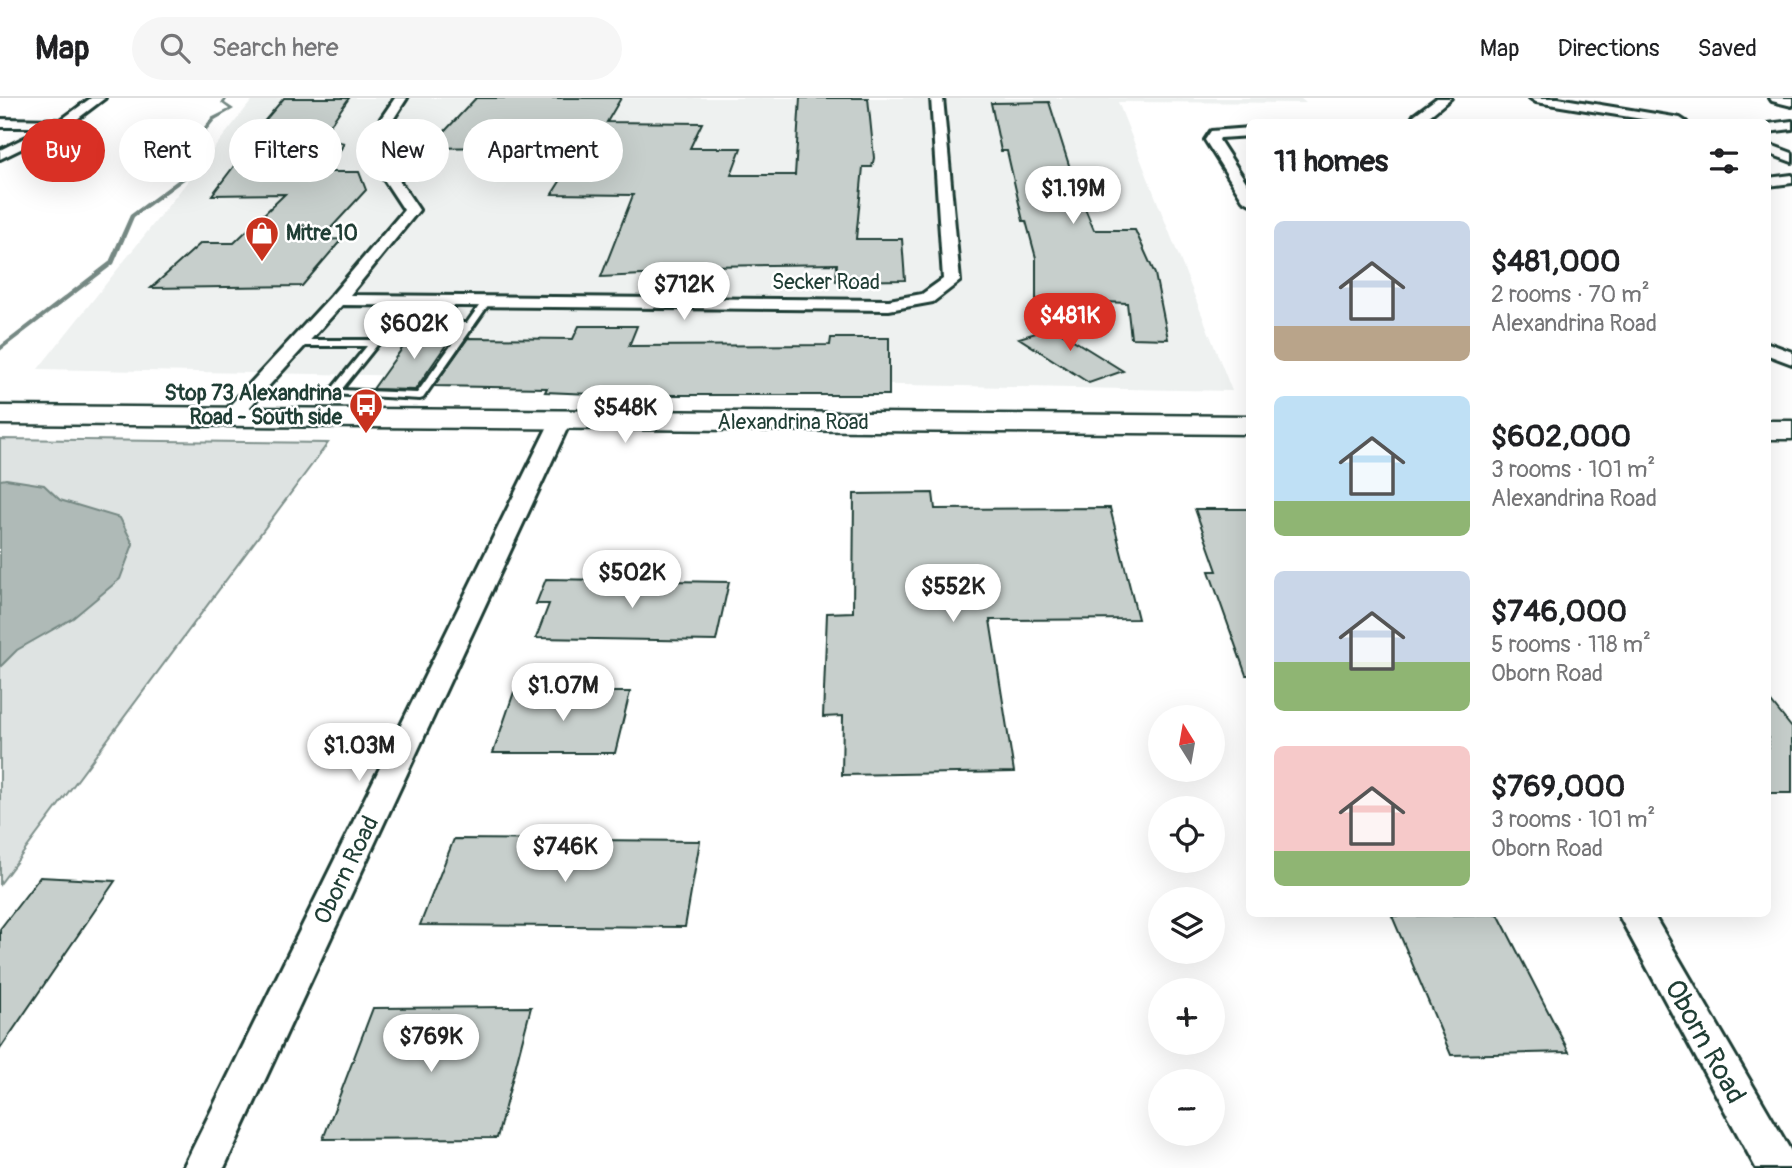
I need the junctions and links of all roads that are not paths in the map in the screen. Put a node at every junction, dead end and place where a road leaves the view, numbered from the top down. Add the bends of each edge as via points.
1 (99, 98) edge
2 (401, 98) edge
3 (937, 98) edge
4 (1445, 98) edge
5 (1536, 98) edge
6 (1776, 98) edge
7 (1792, 102) edge
8 (70, 119) edge
9 (1418, 119) edge
10 (1662, 119) edge
11 (0, 123) edge
12 (21, 123) edge
13 (1792, 125) edge
14 (1771, 128) edge
15 (1246, 132) edge
16 (21, 144) edge
17 (1771, 149) edge
18 (0, 155) edge
19 (1792, 158) edge
20 (1792, 179) edge
21 (1771, 182) edge
22 (1246, 194) edge
23 (926, 298) junction
24 (337, 300) junction
25 (488, 301) junction
26 (950, 309) dead end
27 (470, 326) junction
28 (297, 343) junction
29 (374, 343) junction
30 (1771, 350) edge
31 (1792, 358) edge
32 (0, 415) edge
33 (230, 417) junction
34 (561, 420) junction
35 (1246, 425) edge
36 (1771, 430) edge
37 (1792, 430) edge
38 (1637, 917) edge
39 (203, 1168) edge
40 (1778, 1168) edge

1 - 8 street
2 - 24 street via 369,146 412,210
3 - 23 street, Secker Road via 952,281
4 - 9 street
5 - 10 street
6 - 7 street
11 - 12 street
13 - 14 street
15 - 22 street via 1216,134 1212,140
16 - 18 street
17 - 19 street
20 - 21 street
23 - 25 street, Secker Road via 889,305
23 - 26 street
24 - 25 street, Secker Road
24 - 28 street
25 - 27 lane
27 - 29 lane via 388,326
27 - 29 lane via 420,396 334,392
28 - 29 lane
28 - 33 street
30 - 31 street
32 - 33 main road, Alexandrina Road
33 - 34 main road, Alexandrina Road
34 - 35 main road, Alexandrina Road
34 - 39 street, Oborn Road
36 - 37 main road
38 - 40 street, Oborn Road

